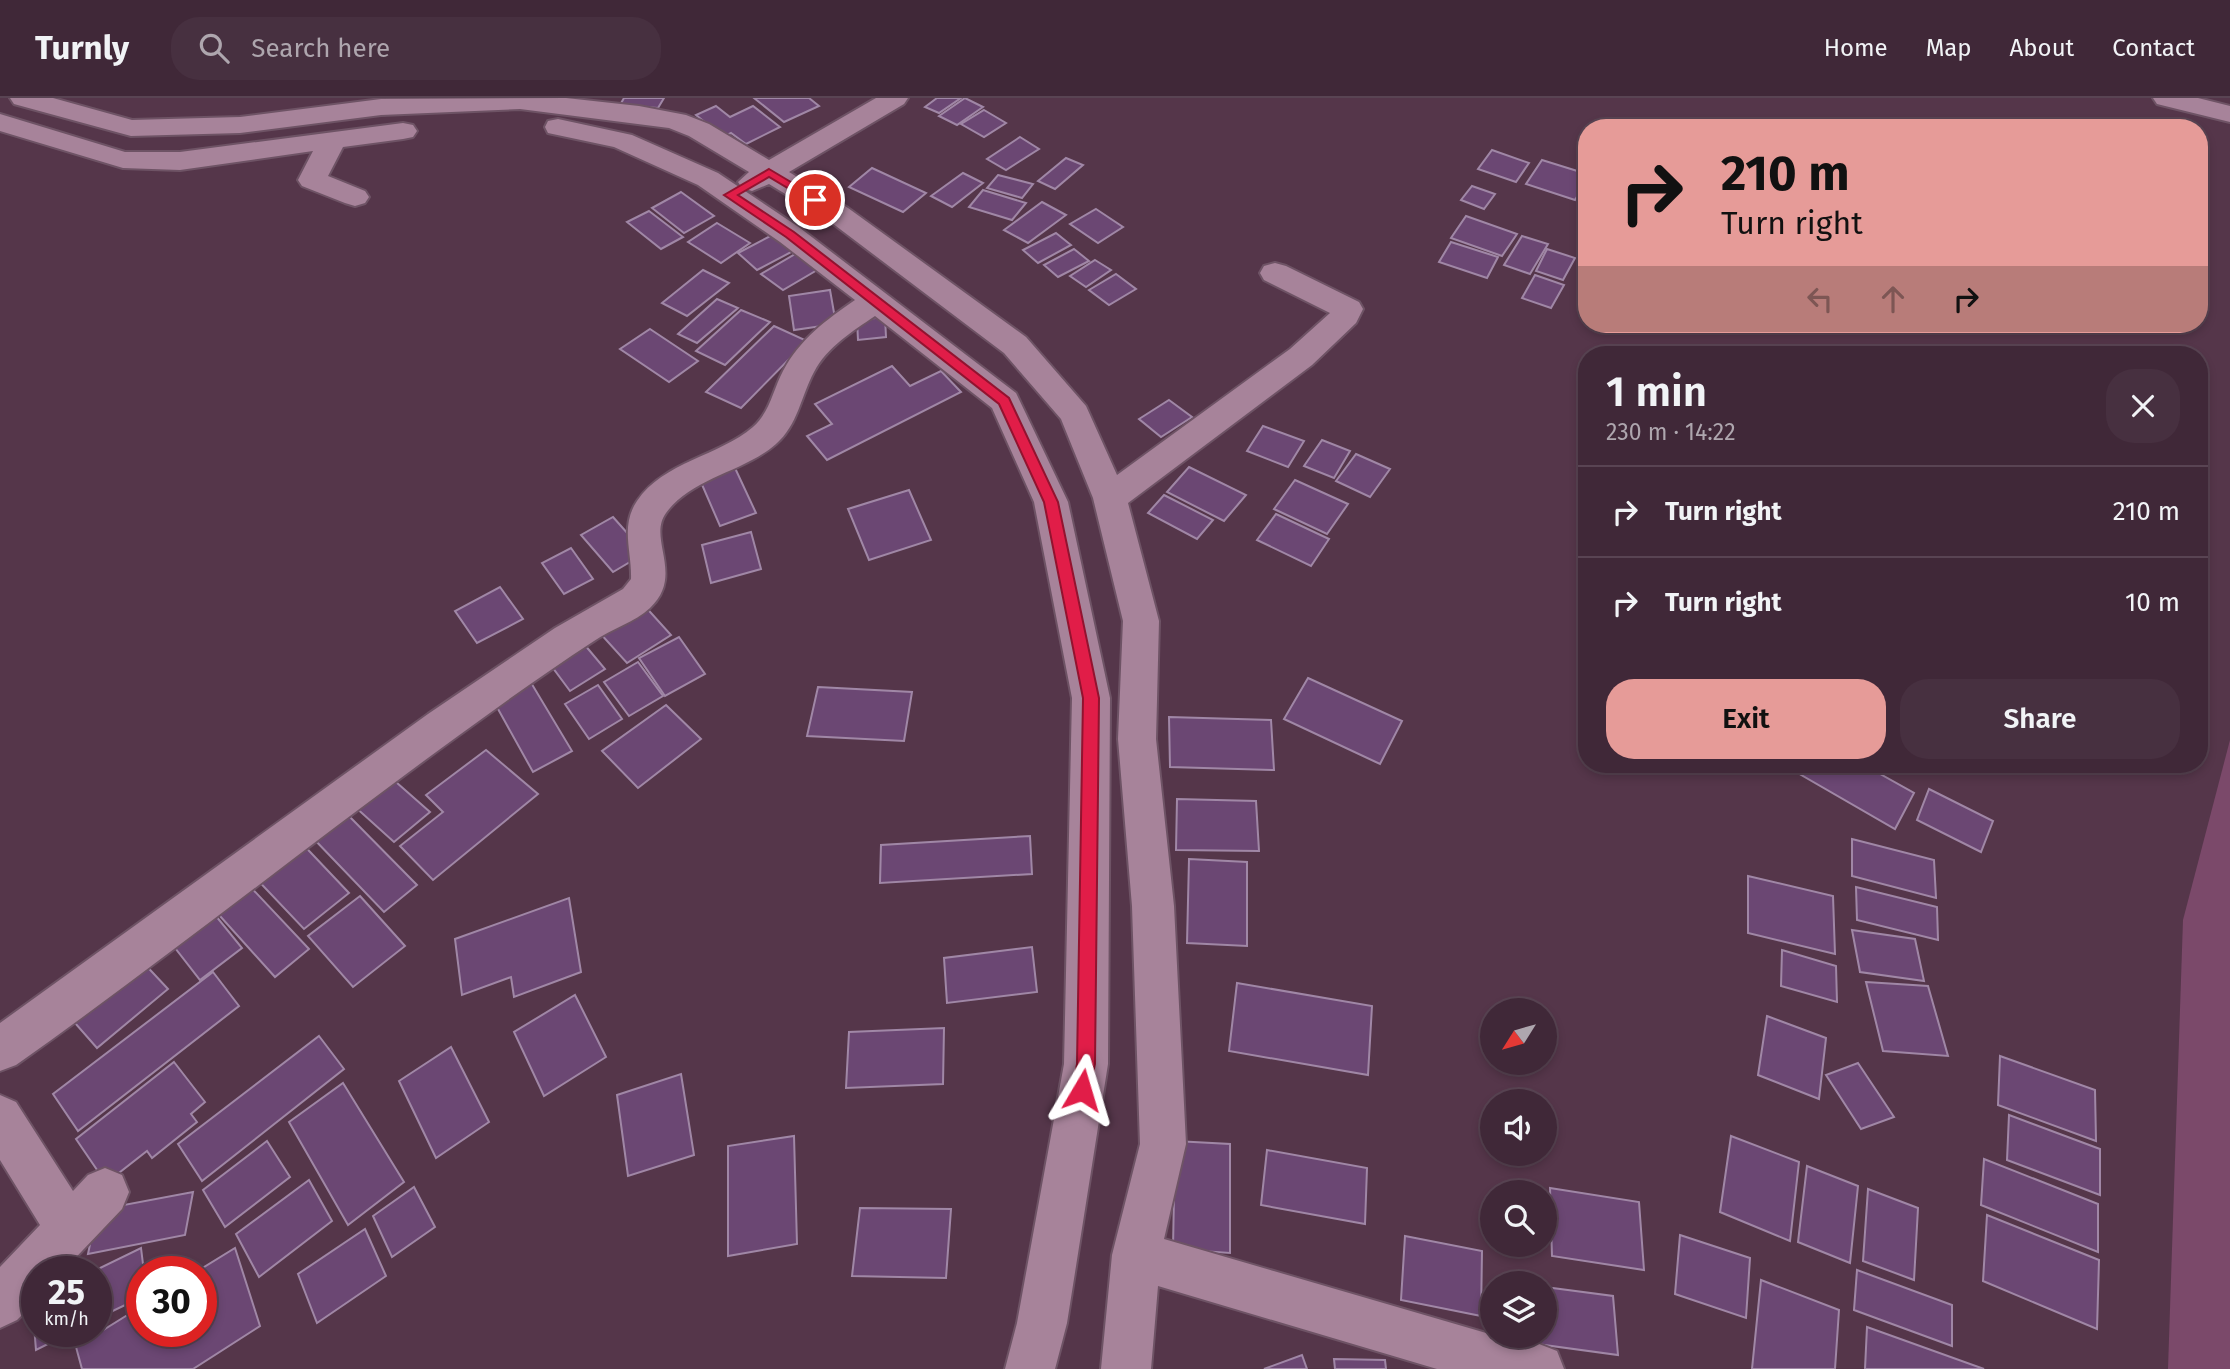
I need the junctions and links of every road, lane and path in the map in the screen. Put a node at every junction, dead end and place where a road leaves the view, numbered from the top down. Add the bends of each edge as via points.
1 (23, 98) edge
2 (895, 98) edge
3 (2166, 98) edge
4 (678, 109) edge
5 (2230, 114) edge
6 (0, 122) edge
7 (333, 140) junction
8 (748, 184) junction
9 (355, 197) dead end
10 (1275, 273) dead end
11 (875, 301) junction
12 (1110, 498) junction
13 (0, 1049) edge
14 (0, 1118) edge
15 (104, 1192) dead end
16 (70, 1229) junction
17 (1136, 1255) junction
18 (0, 1303) edge
19 (1030, 1369) edge
20 (1126, 1369) edge
21 (1539, 1369) edge

1 - 4 street via 131,128 240,125 381,107 520,101
2 - 8 street
3 - 5 street
4 - 8 street
6 - 7 street via 123,160 180,161
7 - 8 street via 402,131 555,126 622,141 708,179
7 - 9 street via 312,180
8 - 11 street via 790,235
8 - 12 street via 838,214 1015,345 1075,414
10 - 12 street via 1348,309 1345,316 1301,357
11 - 13 street via 816,344 801,365 777,421 764,436 658,498 648,510 642,526 650,578 635,599 595,621 391,762 84,992
11 - 19 street via 1005,401 1051,502 1091,698 1086,1064
12 - 17 street via 1141,621 1137,739 1153,906 1163,1144
14 - 16 street
15 - 16 street
16 - 18 street
17 - 20 street
17 - 21 street via 1485,1358

